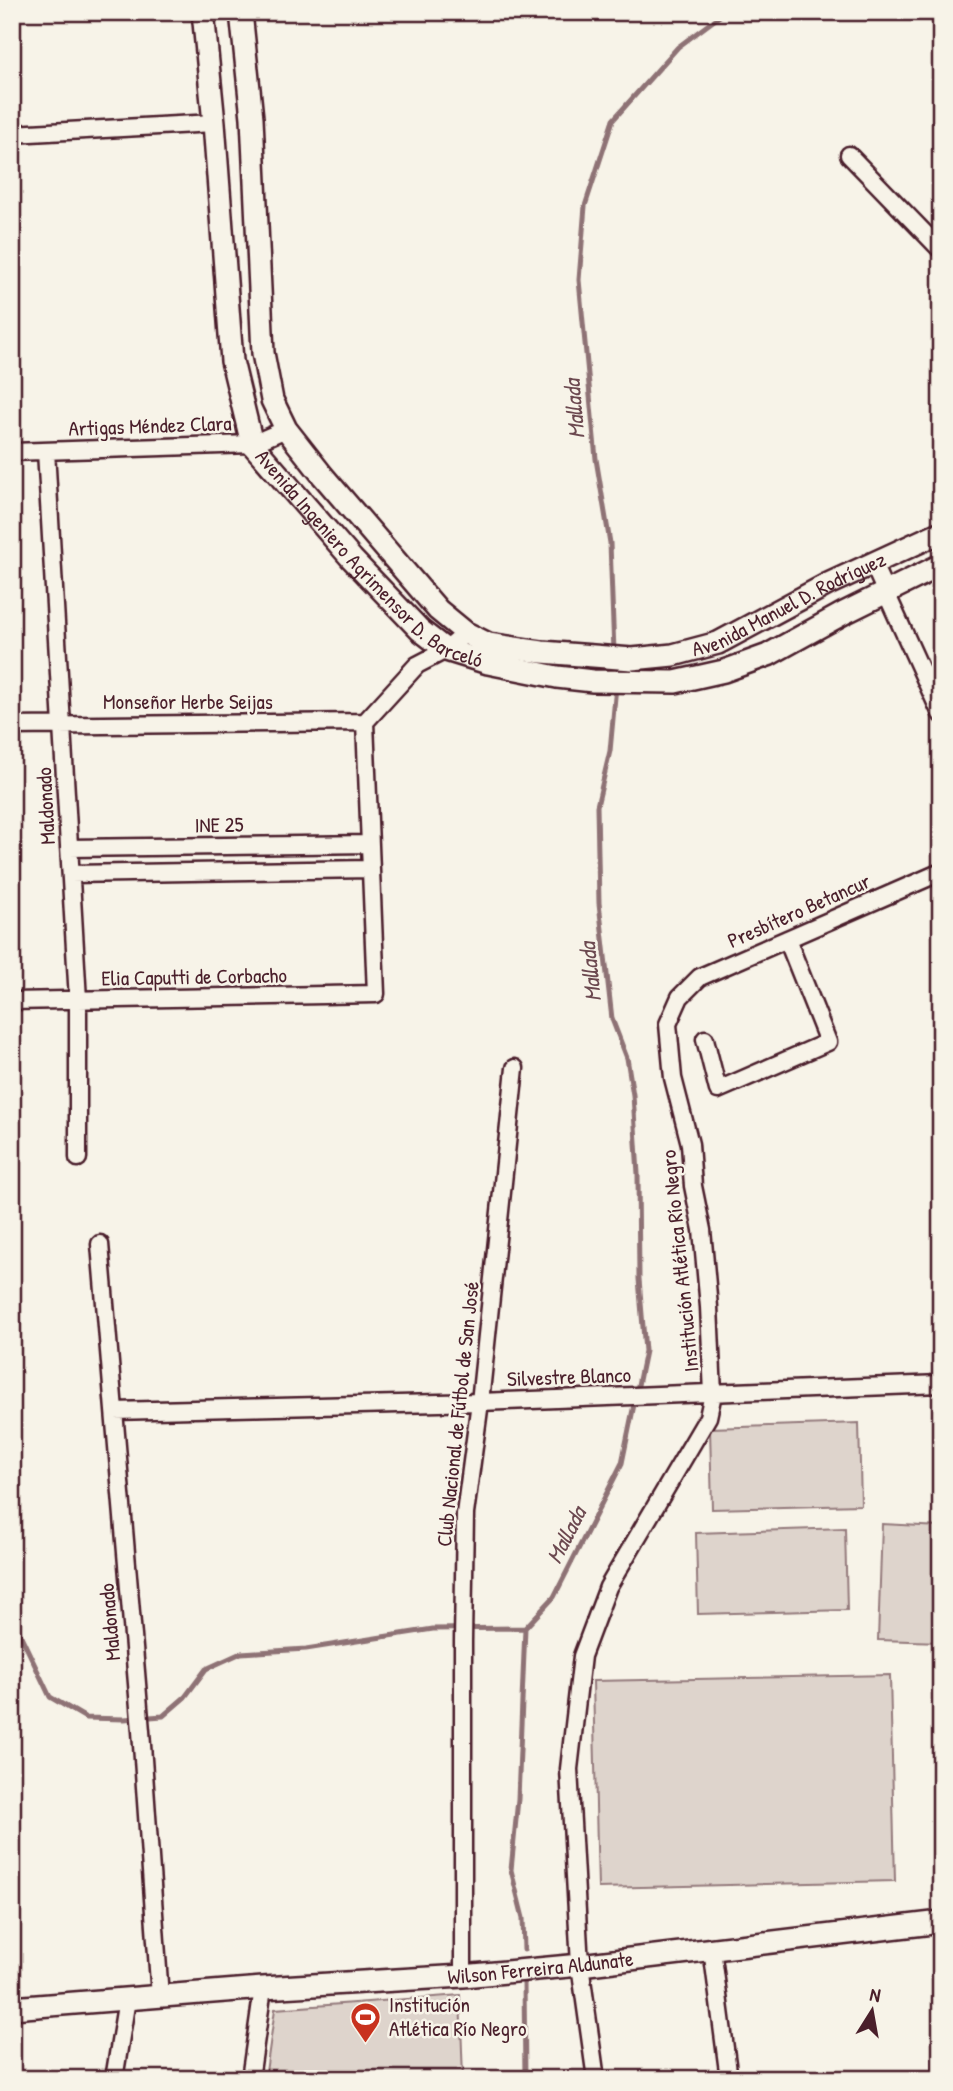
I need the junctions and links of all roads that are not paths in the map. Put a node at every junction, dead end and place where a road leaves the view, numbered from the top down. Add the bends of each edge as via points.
1 (203, 12) edge
2 (241, 12) edge
3 (214, 123) junction
4 (12, 134) edge
5 (849, 155) dead end
6 (941, 250) edge
7 (286, 429) junction
8 (251, 444) junction
9 (46, 450) junction
10 (12, 452) edge
11 (941, 532) edge
12 (873, 564) junction
13 (941, 565) edge
14 (887, 594) junction
15 (466, 633) junction
16 (446, 650) junction
17 (632, 659) joint
18 (632, 683) joint
19 (941, 714) edge
20 (365, 722) junction
21 (62, 724) junction
22 (12, 726) edge
23 (370, 844) junction
24 (69, 848) junction
25 (371, 869) junction
26 (941, 872) edge
27 (71, 874) junction
28 (787, 939) junction
29 (680, 997) joint
30 (78, 1000) junction
31 (12, 1001) edge
32 (705, 1039) dead end
33 (515, 1068) dead end
34 (78, 1158) dead end
35 (100, 1244) dead end
36 (941, 1384) edge
37 (713, 1394) junction
38 (480, 1402) junction
39 (114, 1411) junction
40 (941, 1922) edge
41 (712, 1948) junction
42 (580, 1965) junction
43 (463, 1976) junction
44 (263, 1988) junction
45 (160, 1997) junction
46 (127, 2000) junction
47 (12, 2008) edge
48 (114, 2079) edge
49 (250, 2079) edge
50 (596, 2079) edge
51 (729, 2079) edge

1 - 3 street, Avenida Ingeniero Agrimensor D. Barceló
2 - 7 street, Avenida Ingeniero Agrimensor D. Barceló via 252,118 263,353 272,400
3 - 4 street
3 - 8 street, Avenida Ingeniero Agrimensor D. Barceló via 232,361
5 - 6 street
7 - 8 street, Artigas Méndez Clara
7 - 15 street, Avenida Ingeniero Agrimensor D. Barceló via 438,610
8 - 9 street, Artigas Méndez Clara
8 - 16 street, Avenida Ingeniero Agrimensor D. Barceló via 352,559 420,630
9 - 10 street, Artigas Méndez Clara
9 - 21 street, Maldonado
11 - 12 street, Avenida Manuel D. Rodríguez
12 - 14 street
12 - 17 street, Avenida Manuel D. Rodríguez via 718,643 673,655
13 - 14 street, Avenida Manuel D. Rodríguez
14 - 18 street, Avenida Manuel D. Rodríguez via 768,655 724,671 675,682
14 - 19 street
15 - 16 street
15 - 17 street, Avenida Ingeniero Agrimensor D. Barceló via 511,649
16 - 18 street, Avenida Ingeniero Agrimensor D. Barceló via 557,677
16 - 20 street via 417,665
20 - 21 street, Monseñor Herbe Seijas
20 - 23 street
21 - 22 street, Monseñor Herbe Seijas
21 - 24 street, Maldonado
23 - 24 street, INE 25
23 - 25 street
24 - 27 street, Maldonado
25 - 27 street
25 - 30 street, Elia Caputti de Corbacho via 376,994
26 - 28 street, Presbítero Betancur
27 - 30 street, Maldonado
28 - 29 street, Presbítero Betancur via 700,977
28 - 32 street via 828,1042 718,1090
29 - 37 street, Institución Atlética Río Negro via 668,1024 673,1078 690,1144 702,1230
30 - 31 street, Elia Caputti de Corbacho
30 - 34 street, Maldonado
33 - 38 street, Club Nacional de Fútbol de San José
35 - 39 street, Maldonado
36 - 37 street, Silvestre Blanco
37 - 38 street, Silvestre Blanco
37 - 42 street, Institución Atlética Río Negro via 708,1417 608,1587 582,1656 569,1769
38 - 39 street, Silvestre Blanco
38 - 43 street, Club Nacional de Fútbol de San José via 466,1514
39 - 45 street, Maldonado
40 - 41 street, Wilson Ferreira Aldunate
41 - 42 street, Wilson Ferreira Aldunate
41 - 51 street
42 - 43 street, Wilson Ferreira Aldunate
42 - 50 street, Institución Atlética Río Negro
43 - 44 street, Wilson Ferreira Aldunate
44 - 45 street, Wilson Ferreira Aldunate
44 - 49 street
45 - 46 street, Wilson Ferreira Aldunate
46 - 47 street, Wilson Ferreira Aldunate
46 - 48 street

